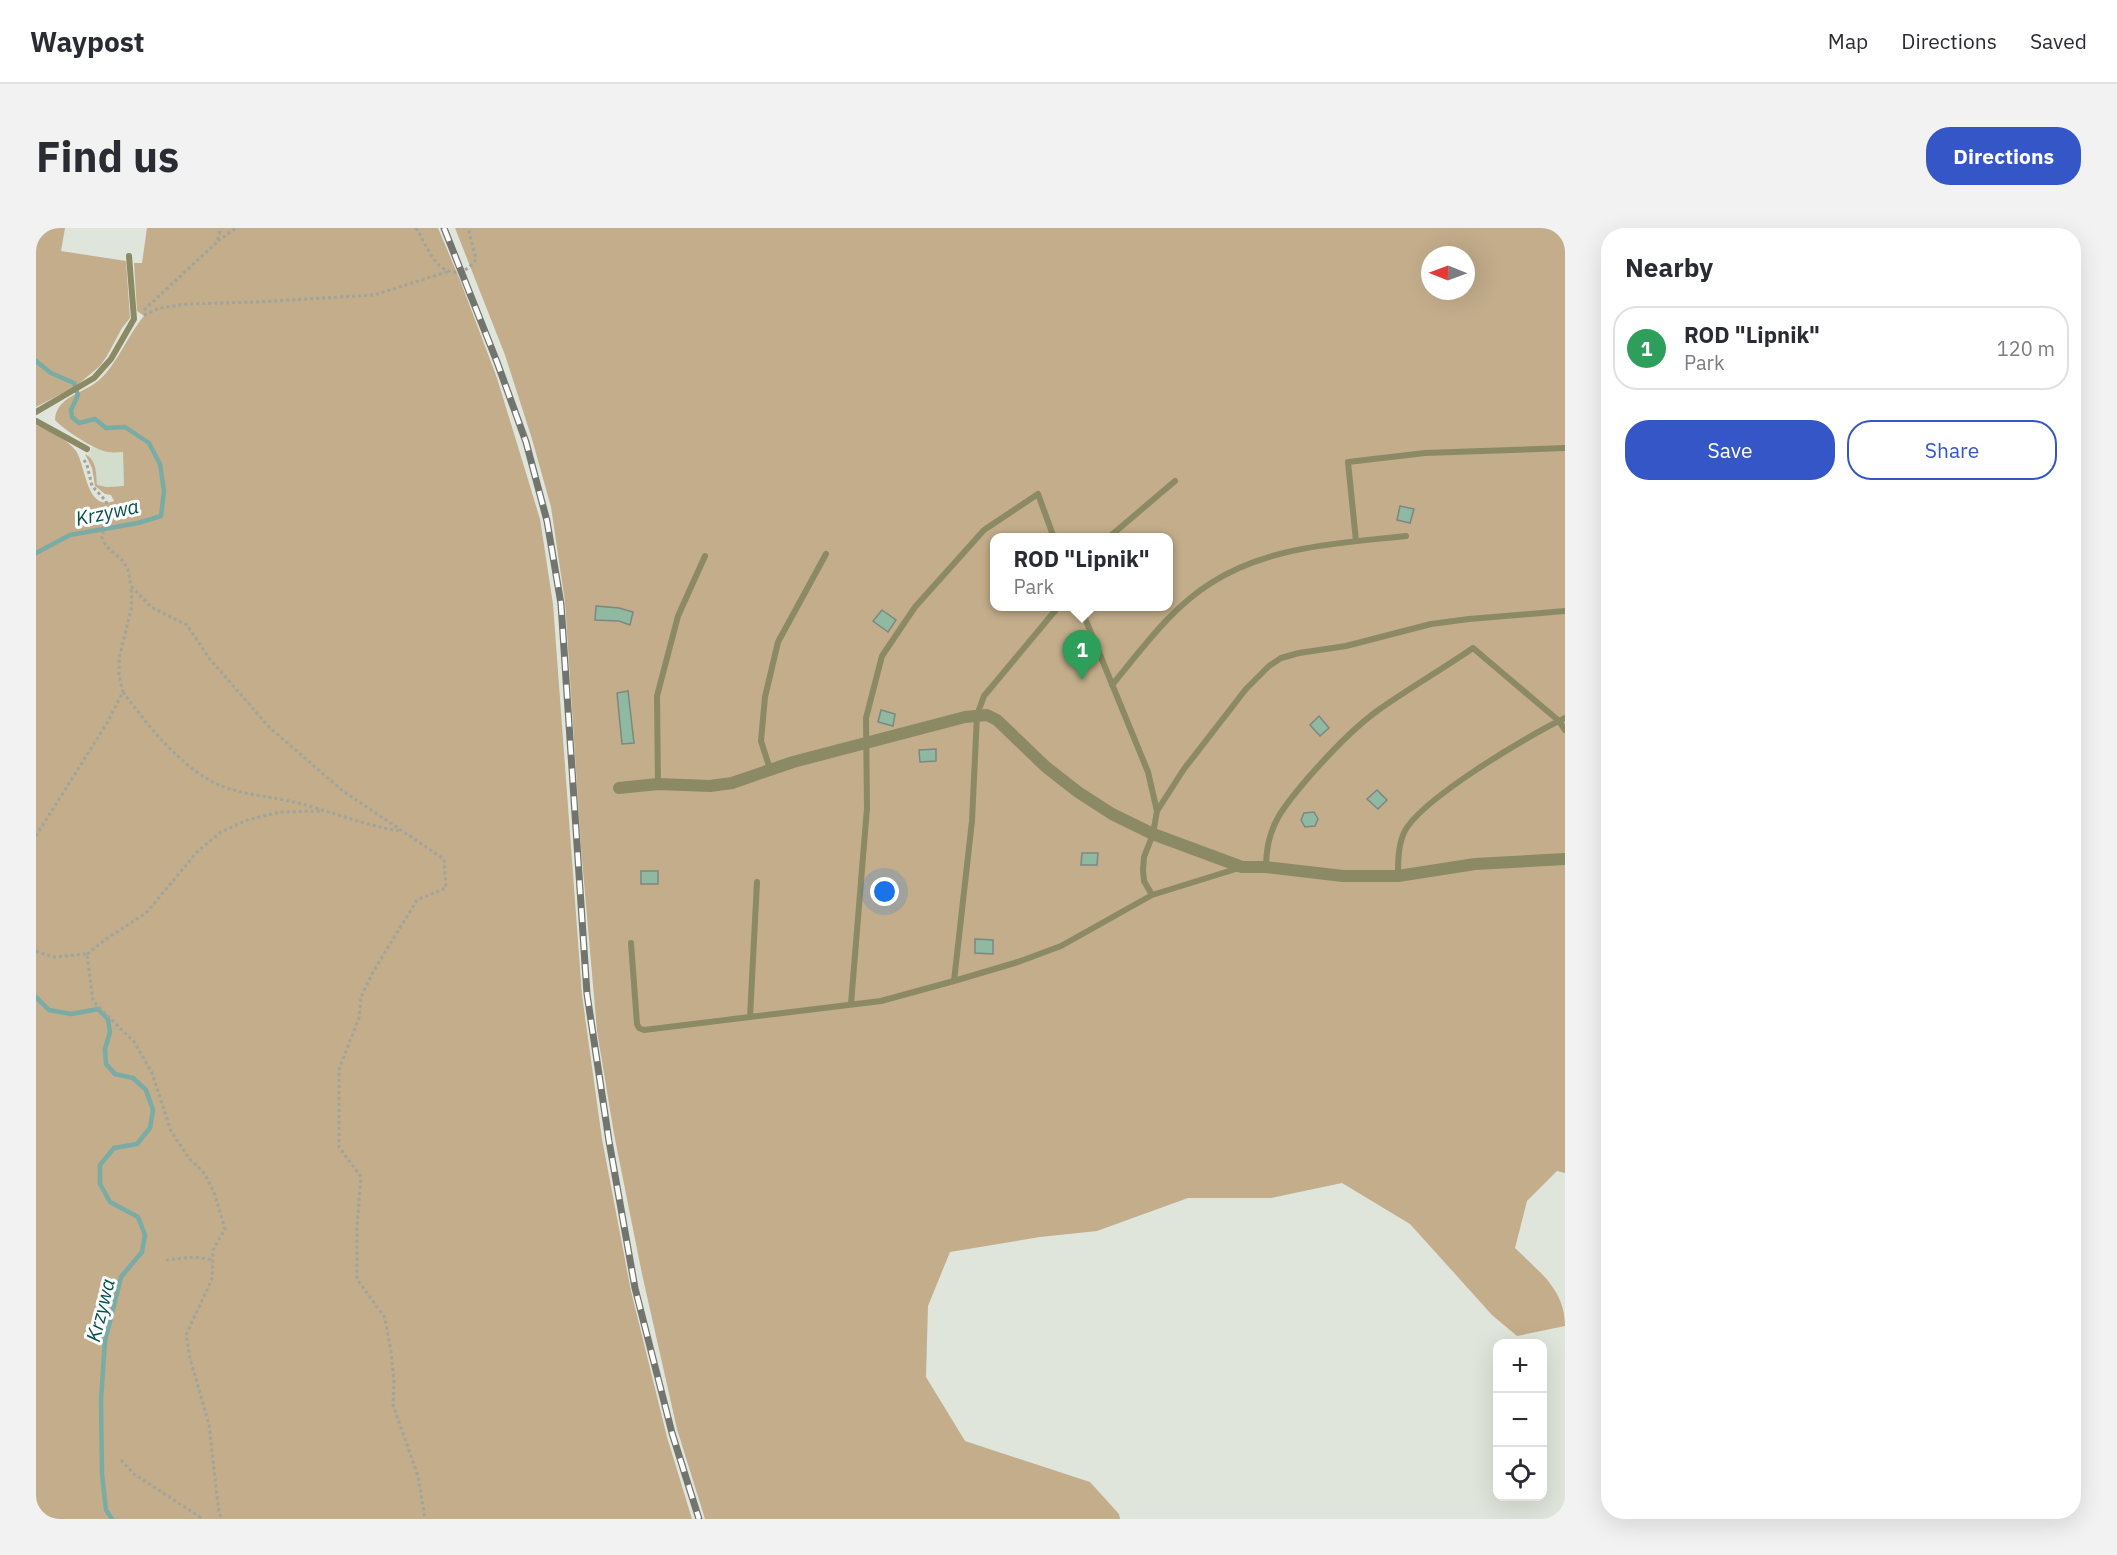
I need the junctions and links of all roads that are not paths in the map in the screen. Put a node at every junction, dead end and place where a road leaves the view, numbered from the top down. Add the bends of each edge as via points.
1 (129, 256) dead end
2 (36, 412) edge
3 (36, 421) edge
4 (1565, 448) edge
5 (87, 449) dead end
6 (1175, 481) dead end
7 (1053, 533) edge
8 (1113, 533) edge
9 (1406, 536) dead end
10 (1356, 541) junction
11 (826, 554) dead end
12 (705, 556) dead end
13 (1055, 611) edge
14 (1082, 611) edge
15 (1565, 611) edge
16 (1112, 685) junction
17 (978, 715) junction
18 (1562, 719) edge
19 (1565, 730) edge
20 (865, 743) junction
21 (770, 769) junction
22 (658, 784) junction
23 (619, 788) dead end
24 (1157, 811) junction
25 (1153, 834) junction
26 (1565, 859) edge
27 (1242, 867) junction
28 (1266, 867) junction
29 (1398, 876) junction
30 (757, 882) dead end
31 (1152, 895) junction
32 (631, 943) dead end
33 (954, 981) junction
34 (851, 1004) junction
35 (750, 1017) junction

1 - 2 lane via 134,319 111,359 79,388
3 - 5 lane
4 - 10 lane via 1425,453 1347,462
6 - 8 lane
7 - 20 lane via 1038,494 984,530 915,607 882,656 866,718
9 - 10 lane
10 - 16 lane via 1269,556 1212,582 1162,626
11 - 21 lane via 778,642 765,697 761,741
12 - 22 lane via 678,616 657,696
13 - 17 lane via 984,696
14 - 16 lane
15 - 24 lane via 1431,624 1357,644 1281,658 1246,689
16 - 24 lane via 1148,772
17 - 20 street
17 - 25 street via 997,720 1078,792
17 - 33 lane via 972,821
18 - 19 lane
18 - 28 lane via 1473,648 1376,712 1336,746 1277,819 1266,848
18 - 29 lane via 1464,778 1408,825 1402,835
20 - 21 street
20 - 34 lane via 867,808
21 - 22 street via 711,786
22 - 23 street
24 - 25 lane
25 - 27 street
25 - 31 lane via 1143,870
26 - 29 street via 1475,864
27 - 28 street
27 - 31 lane
28 - 29 street via 1343,876
30 - 35 lane
31 - 33 lane via 1061,946
32 - 35 lane via 639,1028
33 - 34 lane
34 - 35 lane

